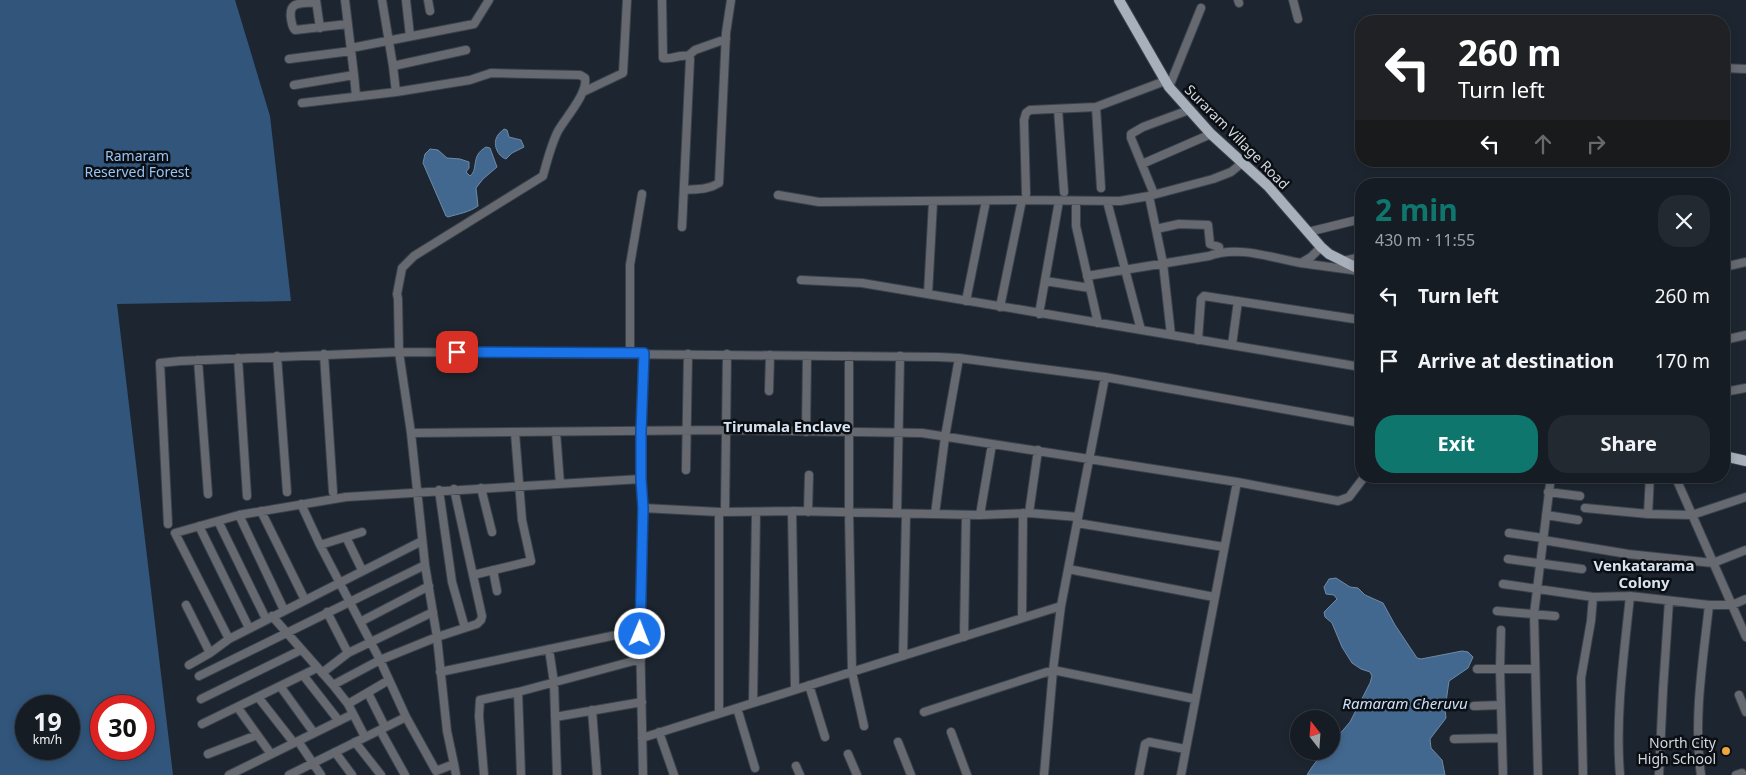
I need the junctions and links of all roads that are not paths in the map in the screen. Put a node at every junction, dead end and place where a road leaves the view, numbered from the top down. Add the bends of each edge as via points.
1 (345, 0) edge
2 (382, 0) edge
3 (406, 0) edge
4 (428, 0) edge
5 (489, 0) edge
6 (627, 0) edge
7 (662, 0) edge
8 (731, 0) edge
9 (1119, 0) edge
10 (1292, 0) edge
11 (316, 1) edge
12 (1201, 8) dead end
13 (430, 12) dead end
14 (1298, 19) dead end
15 (348, 24) junction
16 (320, 28) junction
17 (410, 36) junction
18 (388, 40) junction
19 (726, 40) junction
20 (351, 49) junction
21 (466, 50) dead end
22 (688, 56) junction
23 (289, 59) dead end
24 (393, 66) junction
25 (1730, 68) edge
26 (1746, 69) edge
27 (354, 75) junction
28 (1167, 84) junction
29 (294, 85) dead end
30 (396, 92) junction
31 (583, 92) junction
32 (356, 96) junction
33 (302, 103) dead end
34 (1096, 107) junction
35 (1058, 109) junction
36 (1189, 110) junction
37 (1211, 134) junction
38 (1242, 162) junction
39 (1142, 164) junction
40 (1101, 188) dead end
41 (684, 190) junction
42 (1064, 192) dead end
43 (642, 194) dead end
44 (778, 195) dead end
45 (1152, 195) junction
46 (1024, 197) junction
47 (986, 201) junction
48 (1059, 201) junction
49 (1076, 201) junction
50 (1107, 201) junction
51 (933, 202) junction
52 (1355, 220) edge
53 (682, 227) dead end
54 (1156, 229) junction
55 (1308, 232) junction
56 (1321, 247) junction
57 (1219, 252) junction
58 (1355, 258) edge
59 (1343, 261) junction
60 (1746, 262) edge
61 (1163, 263) junction
62 (1301, 263) junction
63 (1730, 266) edge
64 (1355, 268) edge
65 (1125, 270) junction
66 (1355, 270) edge
67 (1088, 276) junction
68 (801, 280) dead end
69 (1045, 281) junction
70 (1090, 288) junction
71 (928, 294) junction
72 (966, 301) junction
73 (1238, 301) junction
74 (1000, 307) junction
75 (1039, 314) junction
76 (1355, 319) edge
77 (1098, 323) junction
78 (1141, 330) junction
79 (1171, 335) junction
80 (1746, 336) edge
81 (1730, 339) edge
82 (1198, 340) junction
83 (1232, 345) junction
84 (399, 352) junction
85 (630, 353) junction
86 (644, 353) junction
87 (324, 354) junction
88 (688, 354) junction
89 (727, 354) junction
90 (770, 355) junction
91 (276, 356) junction
92 (807, 356) junction
93 (849, 356) junction
94 (900, 356) junction
95 (238, 358) junction
96 (959, 358) junction
97 (198, 360) junction
98 (1355, 365) edge
99 (1105, 377) junction
100 (1746, 388) edge
101 (768, 391) dead end
102 (1730, 391) edge
103 (1355, 422) edge
104 (726, 430) junction
105 (687, 431) junction
106 (556, 432) junction
107 (641, 432) junction
108 (806, 432) junction
109 (412, 433) junction
110 (515, 433) junction
111 (850, 433) junction
112 (898, 433) junction
113 (945, 437) junction
114 (992, 444) junction
115 (1038, 450) junction
116 (1730, 457) edge
117 (1090, 459) junction
118 (1746, 461) edge
119 (686, 470) dead end
120 (809, 475) dead end
121 (641, 479) junction
122 (1237, 482) junction
123 (1360, 483) edge
124 (1550, 483) edge
125 (1650, 483) edge
126 (1678, 483) edge
127 (560, 484) junction
128 (519, 486) junction
129 (481, 488) junction
130 (454, 489) junction
131 (439, 490) junction
132 (287, 492) dead end
133 (333, 492) dead end
134 (1548, 492) junction
135 (417, 493) junction
136 (208, 494) dead end
137 (247, 496) dead end
138 (1580, 496) dead end
139 (1746, 497) edge
140 (301, 504) junction
141 (643, 508) junction
142 (1585, 508) dead end
143 (261, 511) junction
144 (792, 511) junction
145 (722, 512) junction
146 (756, 512) junction
147 (808, 512) junction
148 (849, 512) junction
149 (902, 514) junction
150 (935, 514) junction
151 (1026, 514) junction
152 (1648, 514) junction
153 (239, 515) junction
154 (966, 515) junction
155 (980, 515) junction
156 (1546, 515) junction
157 (1692, 515) junction
158 (218, 520) junction
159 (1078, 520) junction
160 (1578, 520) dead end
161 (168, 524) dead end
162 (199, 526) junction
163 (362, 532) dead end
164 (492, 532) dead end
165 (1509, 533) dead end
166 (346, 537) junction
167 (1543, 539) junction
168 (422, 541) junction
169 (320, 545) junction
170 (1224, 547) junction
171 (1746, 550) edge
172 (1508, 559) dead end
173 (1713, 563) junction
174 (1541, 564) junction
175 (425, 565) junction
176 (1582, 569) dead end
177 (362, 570) junction
178 (493, 570) junction
179 (1068, 570) junction
180 (473, 576) junction
181 (339, 582) junction
182 (1503, 584) dead end
183 (429, 586) junction
184 (1538, 588) junction
185 (497, 590) dead end
186 (1630, 596) junction
187 (1214, 597) junction
188 (1593, 597) junction
189 (1746, 599) edge
190 (305, 600) junction
191 (349, 601) junction
192 (1669, 601) junction
193 (186, 605) dead end
194 (1709, 605) junction
195 (1732, 605) junction
196 (1061, 606) junction
197 (284, 610) junction
198 (1498, 611) dead end
199 (327, 612) junction
200 (434, 612) junction
201 (1534, 614) junction
202 (1555, 616) dead end
203 (269, 618) junction
204 (1022, 618) junction
205 (360, 622) junction
206 (249, 628) junction
207 (465, 628) junction
208 (640, 630) junction
209 (1501, 630) dead end
210 (286, 633) junction
211 (437, 637) junction
212 (964, 637) junction
213 (1746, 637) edge
214 (229, 639) junction
215 (371, 644) junction
216 (549, 649) junction
217 (301, 650) junction
218 (210, 653) junction
219 (348, 653) junction
220 (903, 656) junction
221 (642, 659) junction
222 (380, 660) junction
223 (189, 665) dead end
224 (1478, 669) dead end
225 (1500, 669) junction
226 (1534, 669) junction
227 (1053, 670) junction
228 (319, 671) junction
229 (440, 672) junction
230 (852, 672) junction
231 (303, 675) junction
232 (199, 676) dead end
233 (388, 680) junction
234 (554, 683) junction
235 (332, 685) junction
236 (809, 685) junction
237 (280, 686) junction
238 (796, 690) junction
239 (368, 692) junction
240 (518, 692) junction
241 (1739, 695) dead end
242 (258, 697) junction
243 (201, 699) dead end
244 (1195, 699) junction
245 (642, 702) junction
246 (753, 703) junction
247 (348, 704) junction
248 (1501, 705) junction
249 (1474, 706) dead end
250 (238, 708) junction
251 (737, 708) junction
252 (592, 710) junction
253 (924, 712) dead end
254 (1746, 712) edge
255 (719, 713) junction
256 (353, 714) junction
257 (406, 716) junction
258 (555, 717) junction
259 (339, 721) junction
260 (202, 724) dead end
261 (864, 726) dead end
262 (382, 728) junction
263 (659, 732) junction
264 (951, 732) dead end
265 (314, 733) junction
266 (257, 735) junction
267 (365, 737) junction
268 (825, 737) dead end
269 (642, 738) junction
270 (1502, 738) junction
271 (1454, 739) dead end
272 (296, 742) junction
273 (355, 742) junction
274 (898, 742) dead end
275 (1185, 749) junction
276 (335, 752) junction
277 (208, 754) dead end
278 (271, 754) junction
279 (848, 754) dead end
280 (313, 763) junction
281 (454, 764) junction
282 (796, 766) dead end
283 (755, 768) dead end
284 (433, 773) edge
285 (229, 775) edge
286 (290, 775) edge
287 (322, 775) edge
288 (352, 775) edge
289 (381, 775) edge
290 (405, 775) edge
291 (456, 775) edge
292 (484, 775) edge
293 (522, 775) edge
294 (558, 775) edge
295 (597, 775) edge
296 (643, 775) edge
297 (674, 775) edge
298 (800, 775) edge
299 (857, 775) edge
300 (911, 775) edge
301 (967, 775) edge
302 (1044, 775) edge
303 (1138, 775) edge
304 (1180, 775) edge
305 (1503, 775) edge
306 (1538, 775) edge
307 (1583, 775) edge
308 (1620, 775) edge
309 (1659, 775) edge
310 (1701, 775) edge

1 - 15 street
2 - 18 street
3 - 17 street
4 - 13 street
5 - 17 street via 474,24
6 - 31 street via 623,72
7 - 22 street via 663,58
8 - 19 street
9 - 28 main road, Suraram Village Road
10 - 14 street
11 - 16 street
11 - 16 street via 296,5 290,11 295,30
12 - 28 street
15 - 16 street
15 - 20 street
17 - 18 street
18 - 20 street
18 - 24 street
19 - 22 street via 695,50
19 - 41 street via 719,183 704,189
20 - 23 street
20 - 27 street
21 - 24 street
22 - 41 street
24 - 30 street
25 - 26 street
27 - 29 street
27 - 32 street
28 - 34 street
28 - 36 main road, Suraram Village Road
30 - 31 street via 470,80 491,73 580,75 586,82
30 - 32 street
31 - 84 street via 558,131 543,176 414,256 402,268 396,294
32 - 33 street
34 - 35 street
34 - 40 street
35 - 42 street
35 - 46 street via 1026,113
36 - 37 main road, Suraram Village Road
36 - 39 street via 1131,134
37 - 38 main road, Suraram Village Road
37 - 39 street
38 - 45 street via 1231,172
38 - 55 main road, Suraram Village Road
39 - 45 street
41 - 53 street
43 - 85 street via 630,265
44 - 51 street via 819,202
45 - 50 street
45 - 54 street
46 - 47 street
46 - 48 street
46 - 74 street
47 - 51 street
47 - 72 street
48 - 49 street
48 - 69 street
49 - 50 street
49 - 67 street via 1076,226
50 - 65 street
51 - 71 street
52 - 55 street
54 - 57 street via 1179,224 1208,225 1210,244 1218,246
54 - 61 street
55 - 56 main road, Suraram Village Road
56 - 59 main road, Suraram Village Road
56 - 62 street
57 - 61 street
57 - 62 street via 1240,251
58 - 59 street
59 - 64 main road, Suraram Village Road
60 - 63 street
61 - 65 street
61 - 79 street
62 - 66 street
65 - 67 street
65 - 78 street
67 - 70 street
68 - 71 street via 862,283
69 - 70 street
69 - 75 street
70 - 77 street
71 - 72 street
72 - 74 street
73 - 76 street
73 - 82 street via 1202,297
73 - 83 street
74 - 75 street
75 - 77 street
77 - 78 street
78 - 79 street
79 - 82 street
80 - 81 street
82 - 83 street
83 - 98 street
84 - 85 street
84 - 87 street
84 - 109 street
85 - 86 street
86 - 88 street
86 - 107 street
87 - 91 street
87 - 133 street
88 - 89 street
88 - 105 street
89 - 90 street
89 - 104 street
90 - 92 street
90 - 101 street
91 - 95 street
91 - 132 street
92 - 93 street
92 - 108 street
93 - 94 street
93 - 111 street
94 - 96 street
94 - 112 street
95 - 97 street
95 - 137 street
96 - 99 street
96 - 113 street
97 - 136 street
97 - 161 street via 160,363
99 - 103 street
99 - 117 street
100 - 102 street
104 - 105 street
104 - 108 street
104 - 145 street
105 - 107 street
105 - 119 street
106 - 107 street
106 - 110 street
106 - 127 street
107 - 121 street
108 - 111 street
109 - 110 street
109 - 135 street
110 - 128 street
111 - 112 street
111 - 148 street
112 - 113 street
112 - 149 street
113 - 114 street
113 - 150 street
114 - 115 street
114 - 155 street
115 - 117 street
115 - 151 street
116 - 118 main road
117 - 122 street
117 - 159 street
120 - 147 street
121 - 127 street
121 - 141 street
122 - 123 street via 1338,501 1349,497
122 - 170 street
124 - 134 street
125 - 152 street
126 - 157 street
127 - 128 street
128 - 129 street
128 - 178 street via 531,561
129 - 130 street
129 - 164 street
130 - 131 street
130 - 180 street
131 - 135 street
131 - 207 street via 452,582
134 - 138 street
134 - 156 street
135 - 140 street via 346,497
135 - 168 street
139 - 157 street
140 - 143 street
140 - 169 street
141 - 145 street
141 - 208 street
142 - 152 street
143 - 153 street
143 - 190 street
144 - 146 street
144 - 147 street
144 - 238 street
145 - 146 street
145 - 255 street
146 - 246 street
147 - 148 street
148 - 149 street
148 - 230 street
149 - 150 street
149 - 220 street
150 - 154 street
151 - 155 street
151 - 159 street
151 - 204 street
152 - 157 street
153 - 158 street
153 - 197 street
154 - 155 street
154 - 212 street
156 - 160 street
156 - 167 street
157 - 173 street
158 - 162 street
158 - 203 street
159 - 170 street
159 - 179 street
162 - 206 street
162 - 214 street via 175,533
163 - 166 street
165 - 167 street
166 - 169 street
166 - 177 street
167 - 173 street via 1628,554
167 - 174 street
168 - 175 street
168 - 177 street
169 - 181 street
170 - 187 street
171 - 173 street
172 - 174 street
173 - 195 street
174 - 176 street
174 - 184 street
175 - 183 street
175 - 191 street
177 - 181 street
178 - 180 street
178 - 185 street
179 - 187 street
179 - 196 street
180 - 207 street via 481,620
181 - 190 street
181 - 191 street
182 - 184 street
183 - 200 street
183 - 205 street
184 - 188 street
184 - 201 street
186 - 188 street
186 - 192 street
186 - 308 street via 1621,682
187 - 244 street
188 - 307 street via 1581,678
189 - 195 street
190 - 197 street
191 - 199 street
191 - 205 street
192 - 194 street
192 - 309 street
193 - 218 street
194 - 195 street
194 - 310 street via 1700,689 1698,756
195 - 213 street
196 - 204 street
196 - 227 street
197 - 203 street
198 - 201 street
199 - 210 street
199 - 219 street
200 - 211 street
200 - 215 street
201 - 202 street
201 - 226 street
203 - 206 street
203 - 210 street
204 - 212 street
205 - 215 street
206 - 214 street
207 - 211 street
208 - 216 street
208 - 221 street
209 - 225 street
210 - 217 street
210 - 232 street
211 - 222 street
211 - 229 street
212 - 220 street
214 - 218 street
215 - 219 street
215 - 222 street
216 - 229 street
216 - 234 street
217 - 228 street
217 - 243 street
218 - 223 street
219 - 228 street
220 - 230 street
221 - 234 street
221 - 245 street
222 - 233 street
222 - 235 street
224 - 225 street
225 - 226 street
225 - 248 street
226 - 306 street
227 - 244 street
227 - 253 street
227 - 302 street
228 - 231 street
228 - 235 street
229 - 281 street
230 - 236 street
230 - 261 street
231 - 237 street
231 - 259 street
233 - 239 street
233 - 257 street
234 - 240 street
234 - 258 street
235 - 247 street
236 - 238 street
236 - 268 street
237 - 242 street
237 - 265 street
238 - 246 street
239 - 247 street
239 - 262 street
240 - 292 street via 480,700
240 - 293 street
241 - 254 street
242 - 250 street
242 - 272 street
244 - 275 street
245 - 252 street
245 - 269 street
246 - 251 street
247 - 256 street
248 - 249 street
248 - 270 street
250 - 260 street
250 - 266 street
251 - 255 street
251 - 283 street
252 - 258 street
252 - 295 street
255 - 263 street
256 - 259 street
256 - 267 street
257 - 262 street
257 - 284 street
258 - 294 street
259 - 265 street
262 - 267 street
262 - 290 street
263 - 269 street
263 - 297 street
264 - 301 street
265 - 272 street
266 - 277 street
266 - 278 street
267 - 273 street
269 - 296 street
270 - 271 street
270 - 305 street
272 - 278 street
272 - 280 street
273 - 276 street
273 - 289 street
274 - 300 street
275 - 303 street via 1146,743
275 - 304 street
276 - 280 street
276 - 288 street
278 - 285 street
279 - 299 street
280 - 286 street
280 - 287 street
281 - 284 street
281 - 291 street
282 - 298 street

